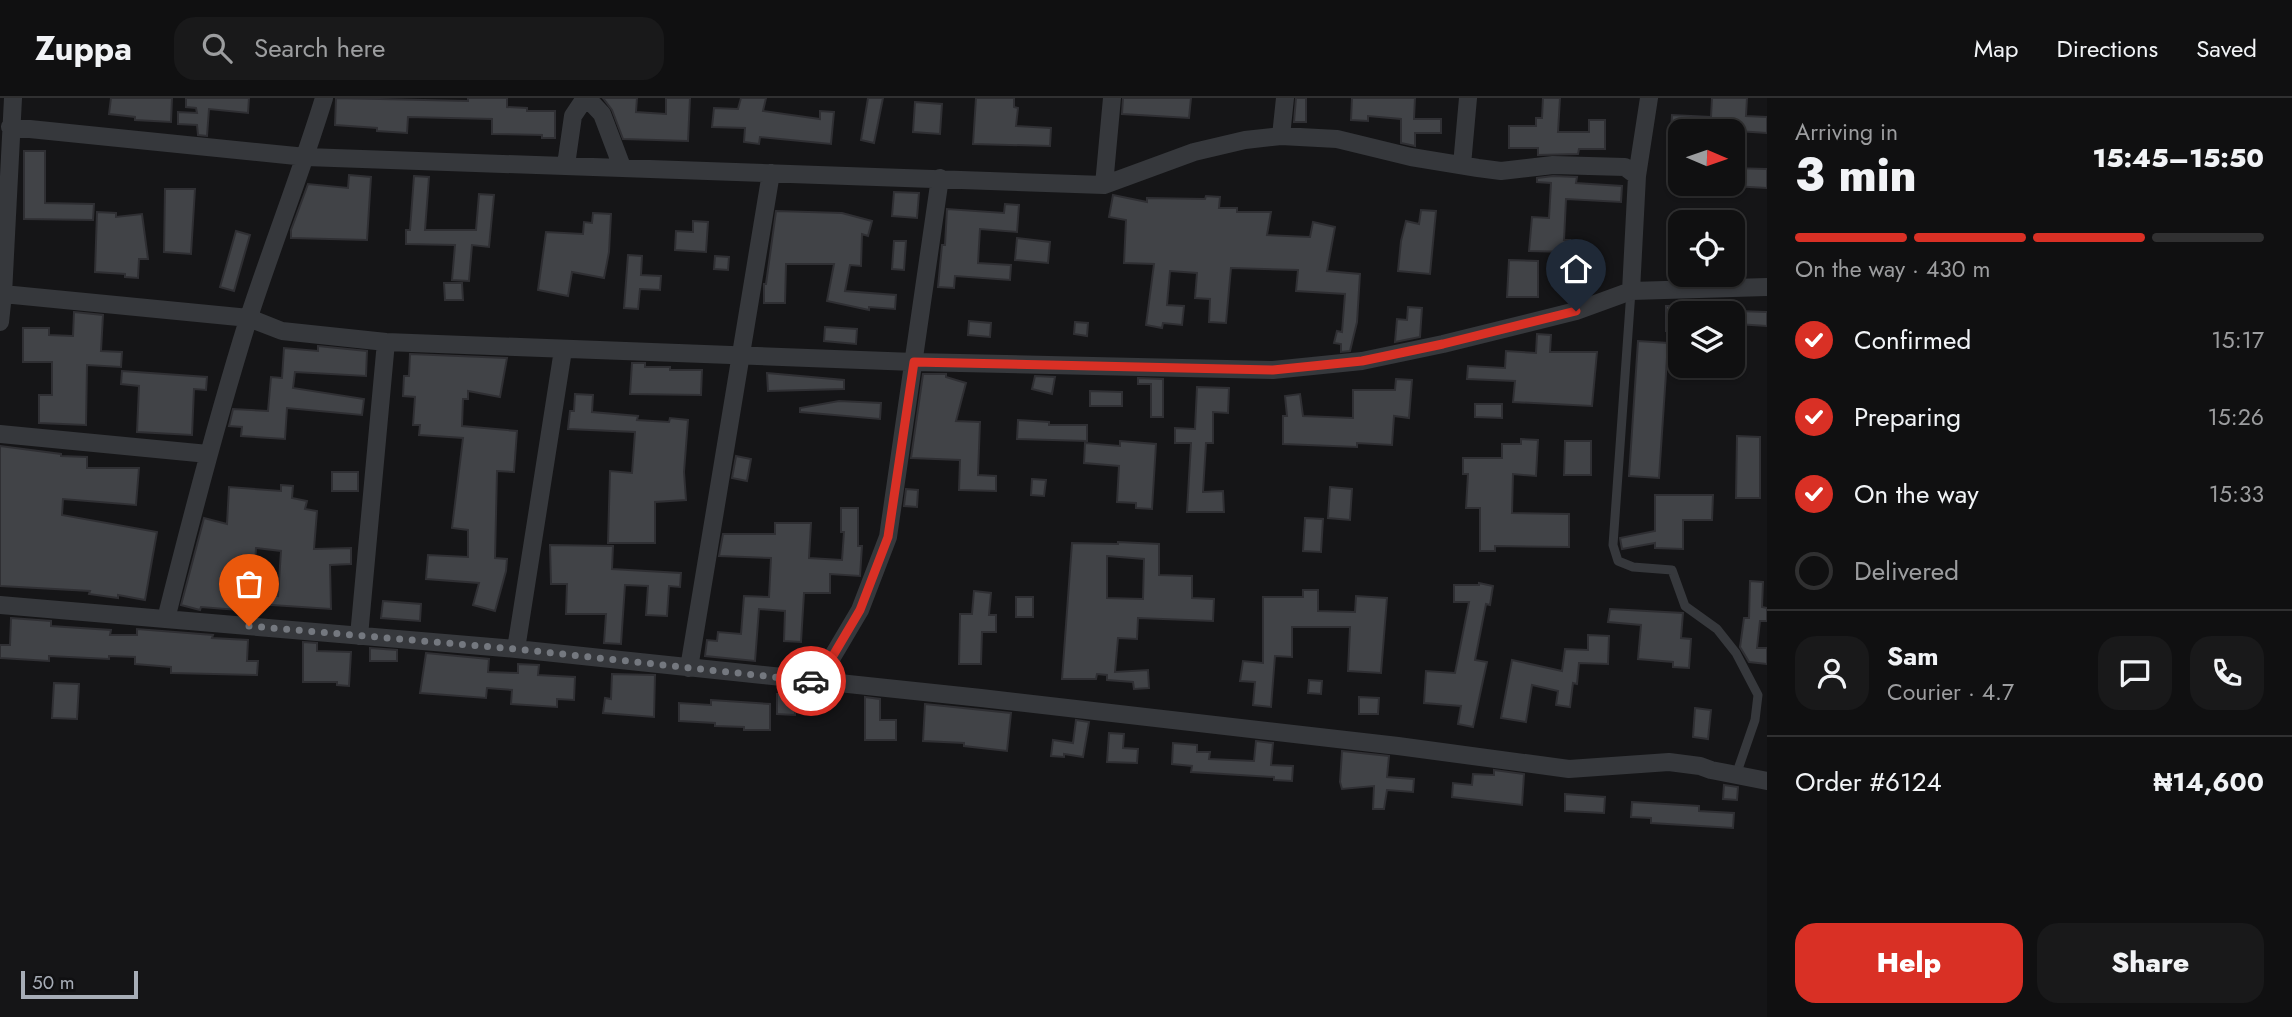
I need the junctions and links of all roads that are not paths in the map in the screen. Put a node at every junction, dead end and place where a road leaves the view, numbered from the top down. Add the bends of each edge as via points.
1 (13, 98) edge
2 (324, 98) edge
3 (586, 98) edge
4 (1112, 98) edge
5 (1285, 98) edge
6 (1468, 98) edge
7 (1649, 98) edge
8 (10, 127) junction
9 (1281, 136) junction
10 (306, 156) junction
11 (566, 165) junction
12 (1462, 165) junction
13 (622, 167) junction
14 (771, 173) junction
15 (1637, 176) junction
16 (940, 178) junction
17 (1104, 185) junction
18 (1767, 287) edge
19 (1630, 291) junction
20 (3, 294) junction
21 (249, 318) junction
22 (0, 322) edge
23 (386, 342) junction
24 (563, 350) junction
25 (739, 356) junction
26 (914, 362) junction
27 (0, 434) edge
28 (208, 454) junction
29 (0, 605) edge
30 (166, 619) junction
31 (359, 636) junction
32 (516, 649) junction
33 (688, 668) junction
34 (818, 681) junction
35 (1736, 775) junction
36 (1767, 781) edge

1 - 8 street
2 - 10 street
3 - 11 street via 573,116
3 - 13 street via 602,114
4 - 17 street
5 - 9 street
6 - 12 street
7 - 15 street
8 - 10 street
8 - 20 street
9 - 12 street via 1337,139
9 - 17 street via 1194,152
10 - 11 street
10 - 21 street
11 - 13 street
12 - 15 street via 1501,171 1553,165 1625,167
13 - 14 street
14 - 16 street
14 - 25 street
15 - 19 street
16 - 17 street
16 - 26 street
18 - 19 street
19 - 26 street via 1576,311 1443,344 1362,361 1273,370
19 - 35 lane via 1613,545 1618,561 1672,570 1685,606 1717,629 1736,653 1758,695 1755,720
20 - 21 street
20 - 22 street
21 - 23 street via 282,331
21 - 28 street
23 - 24 street
23 - 31 street
24 - 25 street
24 - 32 street
25 - 26 street
25 - 33 street
26 - 34 street via 888,537 860,610
27 - 28 street
28 - 30 street
29 - 30 street
30 - 31 street
31 - 32 street
32 - 33 street
33 - 34 street
34 - 35 street via 1569,768 1669,762
35 - 36 street

